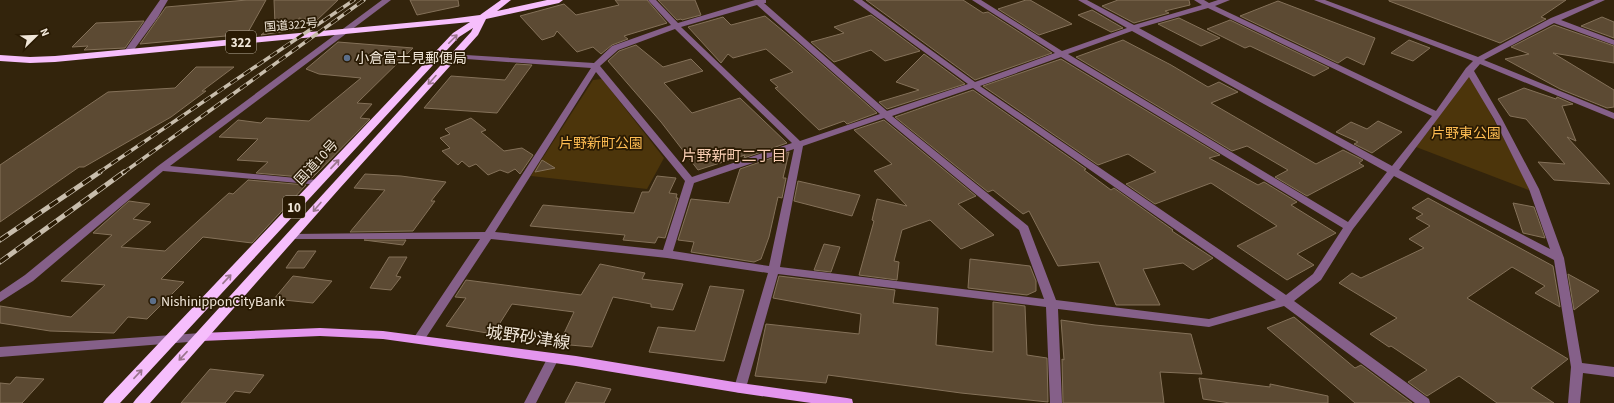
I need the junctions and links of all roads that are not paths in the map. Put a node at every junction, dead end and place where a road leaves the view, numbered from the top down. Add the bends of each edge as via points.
1 (164, 0) edge
2 (387, 0) edge
3 (506, 0) edge
4 (559, 0) edge
5 (652, 0) edge
6 (857, 0) edge
7 (976, 0) edge
8 (1082, 0) edge
9 (1198, 0) edge
10 (1226, 0) edge
11 (1318, 0) edge
12 (1601, 0) edge
13 (762, 1) edge
14 (1209, 5) junction
15 (482, 17) junction
16 (1554, 20) junction
17 (676, 26) junction
18 (1133, 28) junction
19 (345, 32) junction
20 (1614, 43) edge
21 (127, 53) junction
22 (1062, 54) junction
23 (453, 56) junction
24 (0, 58) edge
25 (1478, 60) junction
26 (596, 66) junction
27 (1470, 70) junction
28 (974, 85) junction
29 (886, 115) junction
30 (1437, 115) junction
31 (1614, 116) edge
32 (799, 145) junction
33 (161, 168) junction
34 (1393, 171) junction
35 (690, 181) junction
36 (317, 183) junction
37 (1348, 227) junction
38 (488, 235) junction
39 (291, 237) junction
40 (667, 254) junction
41 (1559, 258) junction
42 (774, 270) junction
43 (0, 298) edge
44 (1286, 302) junction
45 (1052, 304) junction
46 (201, 337) junction
47 (419, 339) junction
48 (170, 340) junction
49 (0, 352) edge
50 (553, 358) junction
51 (1576, 367) junction
52 (1614, 372) edge
53 (740, 388) junction
54 (111, 403) edge
55 (141, 403) edge
56 (530, 403) edge
57 (847, 403) edge
58 (1056, 403) edge
59 (1424, 403) edge
60 (1574, 403) edge

1 - 21 street
2 - 19 street
3 - 15 highway, 国道322号 / 322
4 - 15 highway, 国道10号 / 10
5 - 17 street
6 - 28 street
7 - 22 street
8 - 18 street
9 - 14 street
10 - 14 street
11 - 25 street
12 - 16 street
13 - 17 street
13 - 29 street
14 - 18 street
14 - 30 street
15 - 19 highway, 国道322号 / 322
15 - 23 highway, 10 via 475,33
36 -> 15 highway, 国道10号 / 10 via 456,35
16 - 20 street
16 - 25 street
17 - 26 street via 615,48
17 - 32 street
18 - 22 street
18 - 34 street
19 - 21 highway, 国道322号 / 322
19 - 33 street
21 - 24 highway, 国道322号 / 322 via 30,60
22 - 28 street
22 - 37 street
23 - 26 street
23 -> 39 highway, 10
25 - 27 street
25 - 31 street
26 - 35 street
26 - 38 street
27 - 30 street
27 - 41 street via 1534,189
28 - 29 street
28 - 44 street
29 - 32 street
29 - 45 street via 1024,228
30 - 34 street
32 - 35 street
32 - 42 street
33 - 36 street
33 - 43 street via 28,278
34 - 37 street
34 - 41 street
35 - 40 street
48 -> 36 highway, 国道10号 / 10
37 - 44 street via 1317,277
38 - 39 street
38 - 40 street
38 - 47 street
39 - 46 highway, 10
40 - 42 street
41 - 51 street
42 - 45 street
42 - 53 street
44 - 45 street via 1209,323
44 - 59 street
45 - 58 street
46 - 47 main road, 城野砂津線 via 320,332
46 - 48 street
46 -> 55 highway, 10
47 - 50 main road, 城野砂津線
48 - 49 street
54 -> 48 highway, 国道10号 / 10
50 - 53 main road, 城野砂津線
50 - 56 street
51 - 52 street
51 - 60 street
53 - 57 main road, 城野砂津線

